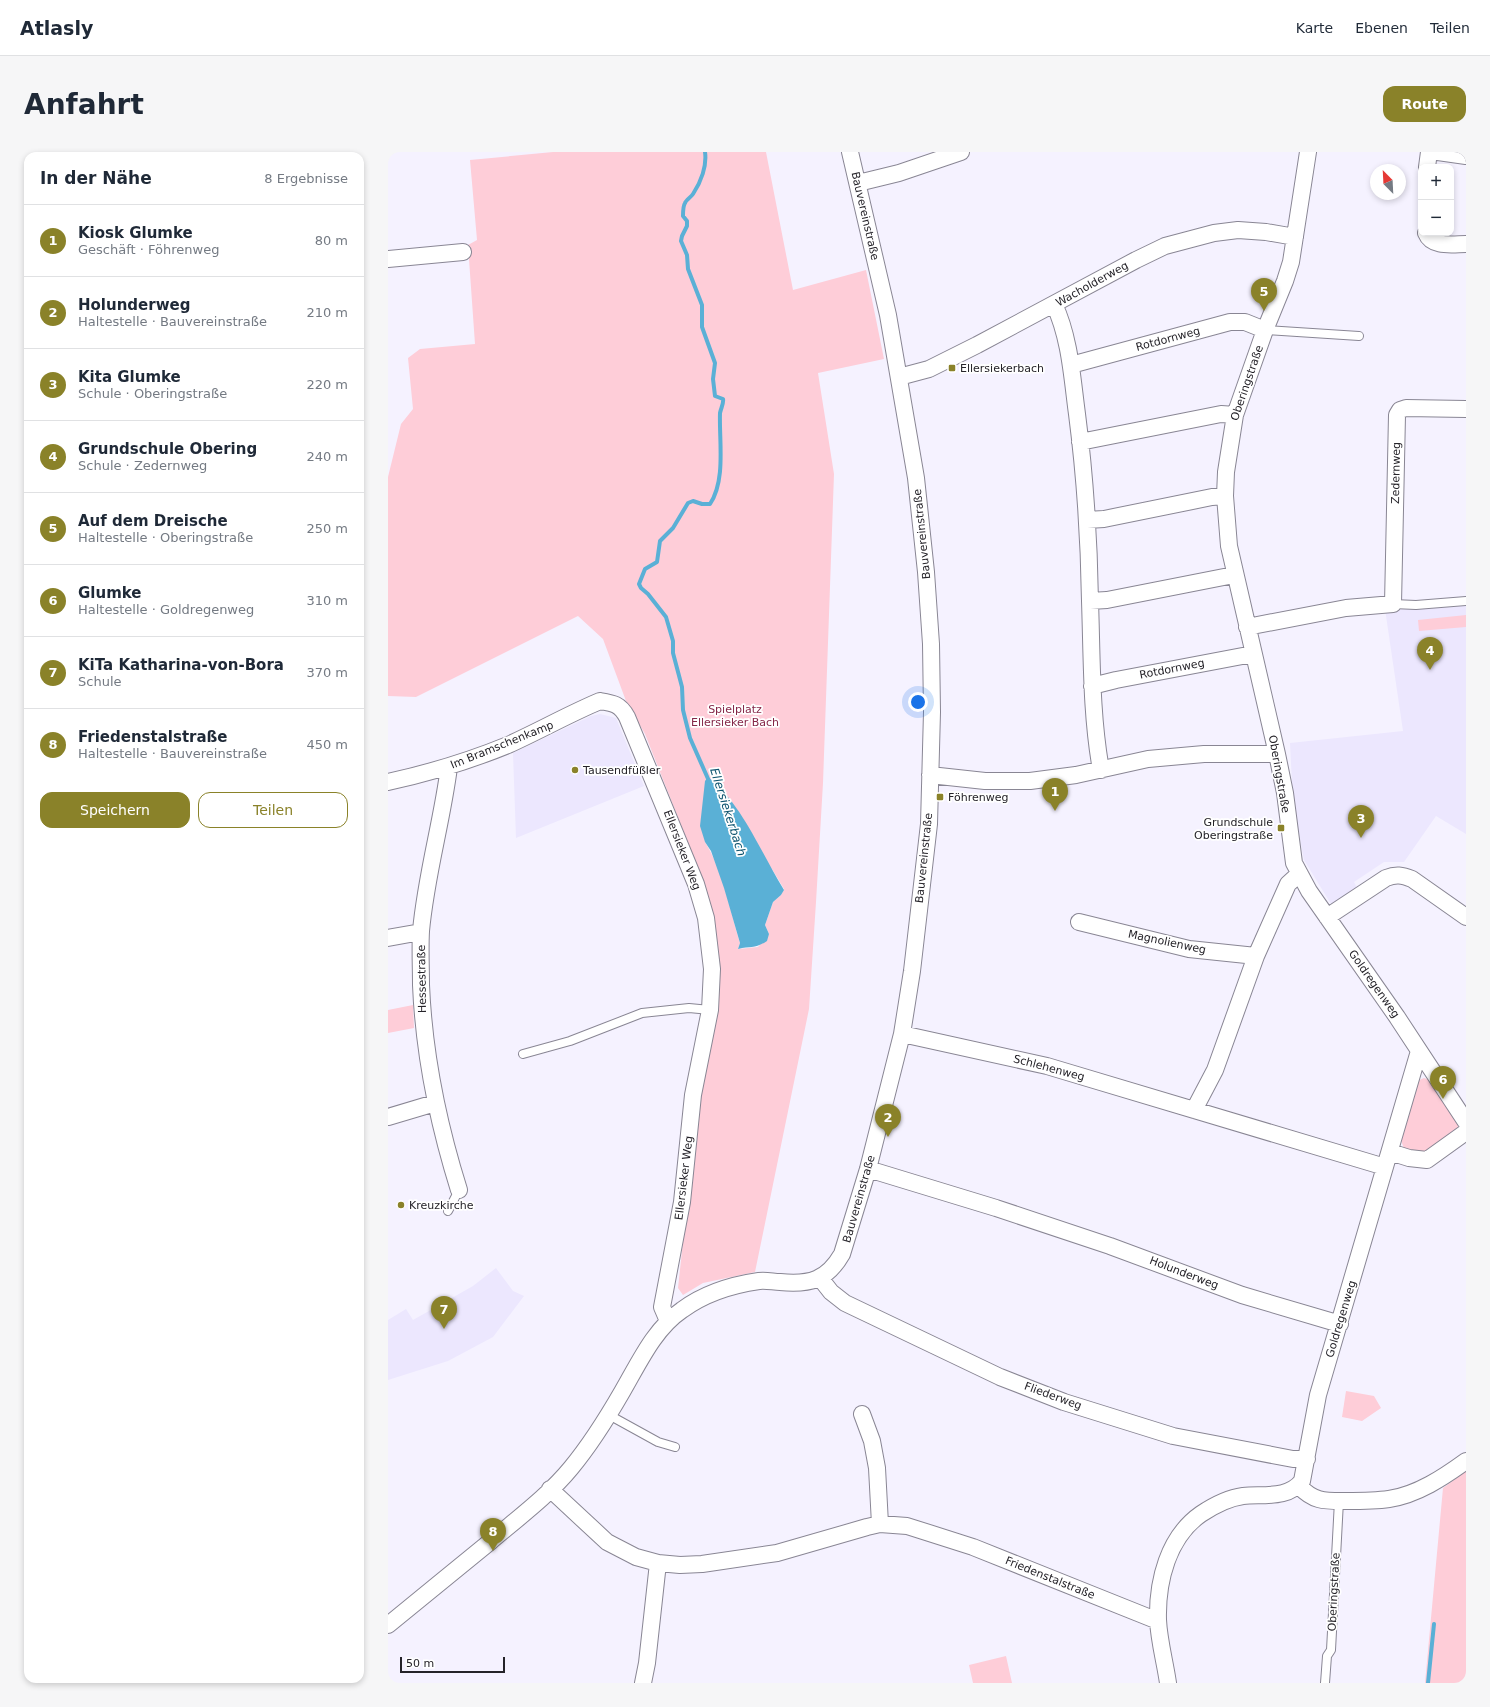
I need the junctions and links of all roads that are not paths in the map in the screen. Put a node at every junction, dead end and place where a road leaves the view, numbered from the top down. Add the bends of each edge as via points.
1 (850, 152) edge
2 (961, 152) edge
3 (1308, 152) edge
4 (1429, 152) edge
5 (1438, 152) edge
6 (1466, 156) edge
7 (1427, 164) edge
8 (858, 183) junction
9 (1428, 236) edge
10 (1295, 237) junction
11 (1466, 244) edge
12 (463, 252) dead end
13 (388, 259) edge
14 (1054, 304) junction
15 (1266, 330) junction
16 (1359, 336) dead end
17 (1071, 366) junction
18 (899, 377) junction
19 (1466, 409) edge
20 (1234, 415) junction
21 (1080, 442) junction
22 (1225, 496) junction
23 (1087, 520) junction
24 (1234, 575) junction
25 (1090, 600) junction
26 (1466, 601) edge
27 (1393, 604) junction
28 (1247, 627) junction
29 (1253, 654) junction
30 (1092, 686) junction
31 (614, 703) joint
32 (1277, 754) junction
33 (449, 767) junction
34 (1100, 770) junction
35 (930, 775) junction
36 (388, 782) edge
37 (1299, 874) junction
38 (1327, 917) junction
39 (1466, 917) edge
40 (1079, 922) dead end
41 (421, 932) junction
42 (388, 938) edge
43 (1256, 956) junction
44 (710, 1010) junction
45 (902, 1034) junction
46 (1420, 1051) junction
47 (523, 1054) dead end
48 (435, 1103) junction
49 (1194, 1110) junction
50 (388, 1117) edge
51 (1466, 1122) edge
52 (1466, 1132) edge
53 (1387, 1160) junction
54 (868, 1169) junction
55 (459, 1190) joint
56 (448, 1211) dead end
57 (820, 1278) junction
58 (668, 1321) junction
59 (1340, 1324) junction
60 (862, 1414) dead end
61 (609, 1415) junction
62 (675, 1447) dead end
63 (1307, 1460) junction
64 (1466, 1461) edge
65 (1299, 1486) junction
66 (550, 1489) junction
67 (1339, 1501) junction
68 (880, 1524) junction
69 (658, 1563) junction
70 (1158, 1621) junction
71 (388, 1625) edge
72 (643, 1683) edge
73 (1168, 1683) edge
74 (1325, 1683) edge

1 - 8 street, Bauvereinstraße
2 - 8 street via 899,173
3 - 10 street, Oberingstraße
4 - 7 street
5 - 6 street
8 - 18 street, Bauvereinstraße via 888,315
9 - 11 street via 1438,244
10 - 14 street, Wacholderweg via 1238,230 1191,238 1165,246
10 - 15 street, Oberingstraße via 1291,262
12 - 13 street
14 - 17 street via 1062,320
14 - 18 street, Wacholderweg via 929,369
15 - 16 lane
15 - 17 street, Rotdornweg via 1245,322 1230,322
15 - 20 street, Oberingstraße
17 - 21 street
18 - 35 street, Bauvereinstraße via 916,478 931,644
19 - 27 street, Zedernweg via 1406,408 1400,410 1397,415
20 - 21 street via 1221,414
20 - 22 street, Oberingstraße
21 - 23 street
22 - 23 street
22 - 24 street, Oberingstraße
23 - 25 street
24 - 25 street via 1107,600
24 - 28 street, Oberingstraße
25 - 30 street
26 - 27 lane
27 - 28 street via 1346,608
28 - 29 street, Oberingstraße
29 - 30 street, Rotdornweg
29 - 32 street, Oberingstraße
30 - 34 street
31 - 33 street, Im Bramschenkamp via 600,701 508,745
31 - 44 street, Ellersieker Weg via 627,717 696,884 706,918 712,969
32 - 34 street via 1204,754 1148,759
32 - 37 street, Oberingstraße via 1294,863
33 - 36 street, Im Bramschenkamp
33 - 41 street, Hessestraße via 425,894
34 - 35 street via 1030,781 985,781
35 - 45 street, Bauvereinstraße via 929,824
37 - 38 street, Oberingstraße
37 - 43 street via 1288,884
38 - 39 street via 1386,878 1395,875 1412,879
38 - 46 street, Goldregenweg
40 - 43 street, Magnolienweg via 1189,949
41 - 42 street
41 - 48 street, Hessestraße via 422,1010
43 - 49 street via 1214,1070
44 - 47 lane via 689,1008 642,1013 570,1041
44 - 58 street, Ellersieker Weg via 693,1095 682,1202 662,1307
45 - 49 street, Schlehenweg via 1048,1066
45 - 54 street, Bauvereinstraße
46 - 51 street, Goldregenweg
46 - 53 street, Goldregenweg
48 - 50 street
48 - 55 street, Hessestraße
49 - 53 street, Schlehenweg
52 - 53 street via 1426,1160
53 - 59 street, Goldregenweg
54 - 57 street, Bauvereinstraße via 842,1254 837,1264
54 - 59 street, Holunderweg via 1102,1243 1242,1295
55 - 56 lane
57 - 58 street, Bauvereinstraße via 798,1284 761,1281 717,1290 681,1310
57 - 63 street, Fliederweg via 831,1292 845,1303 1000,1377 1064,1402 1173,1436
58 - 61 street, Bauvereinstraße via 654,1337
59 - 63 street, Goldregenweg via 1313,1415
60 - 68 street via 872,1441 877,1468
61 - 62 lane via 658,1442
61 - 66 street, Bauvereinstraße via 570,1469
63 - 65 street, Goldregenweg
64 - 67 street via 1436,1480 1404,1495 1375,1500
65 - 67 street via 1314,1499
65 - 70 street via 1286,1494 1240,1496 1223,1502 1195,1518 1173,1546 1164,1567
66 - 69 street, Friedenstalstraße via 607,1542 636,1557
66 - 71 street, Bauvereinstraße
67 - 74 lane, Oberingstraße via 1330,1650 1327,1656
68 - 69 street, Friedenstalstraße via 777,1553 702,1564
68 - 70 street, Friedenstalstraße via 907,1526 973,1548
69 - 72 street
70 - 73 street

